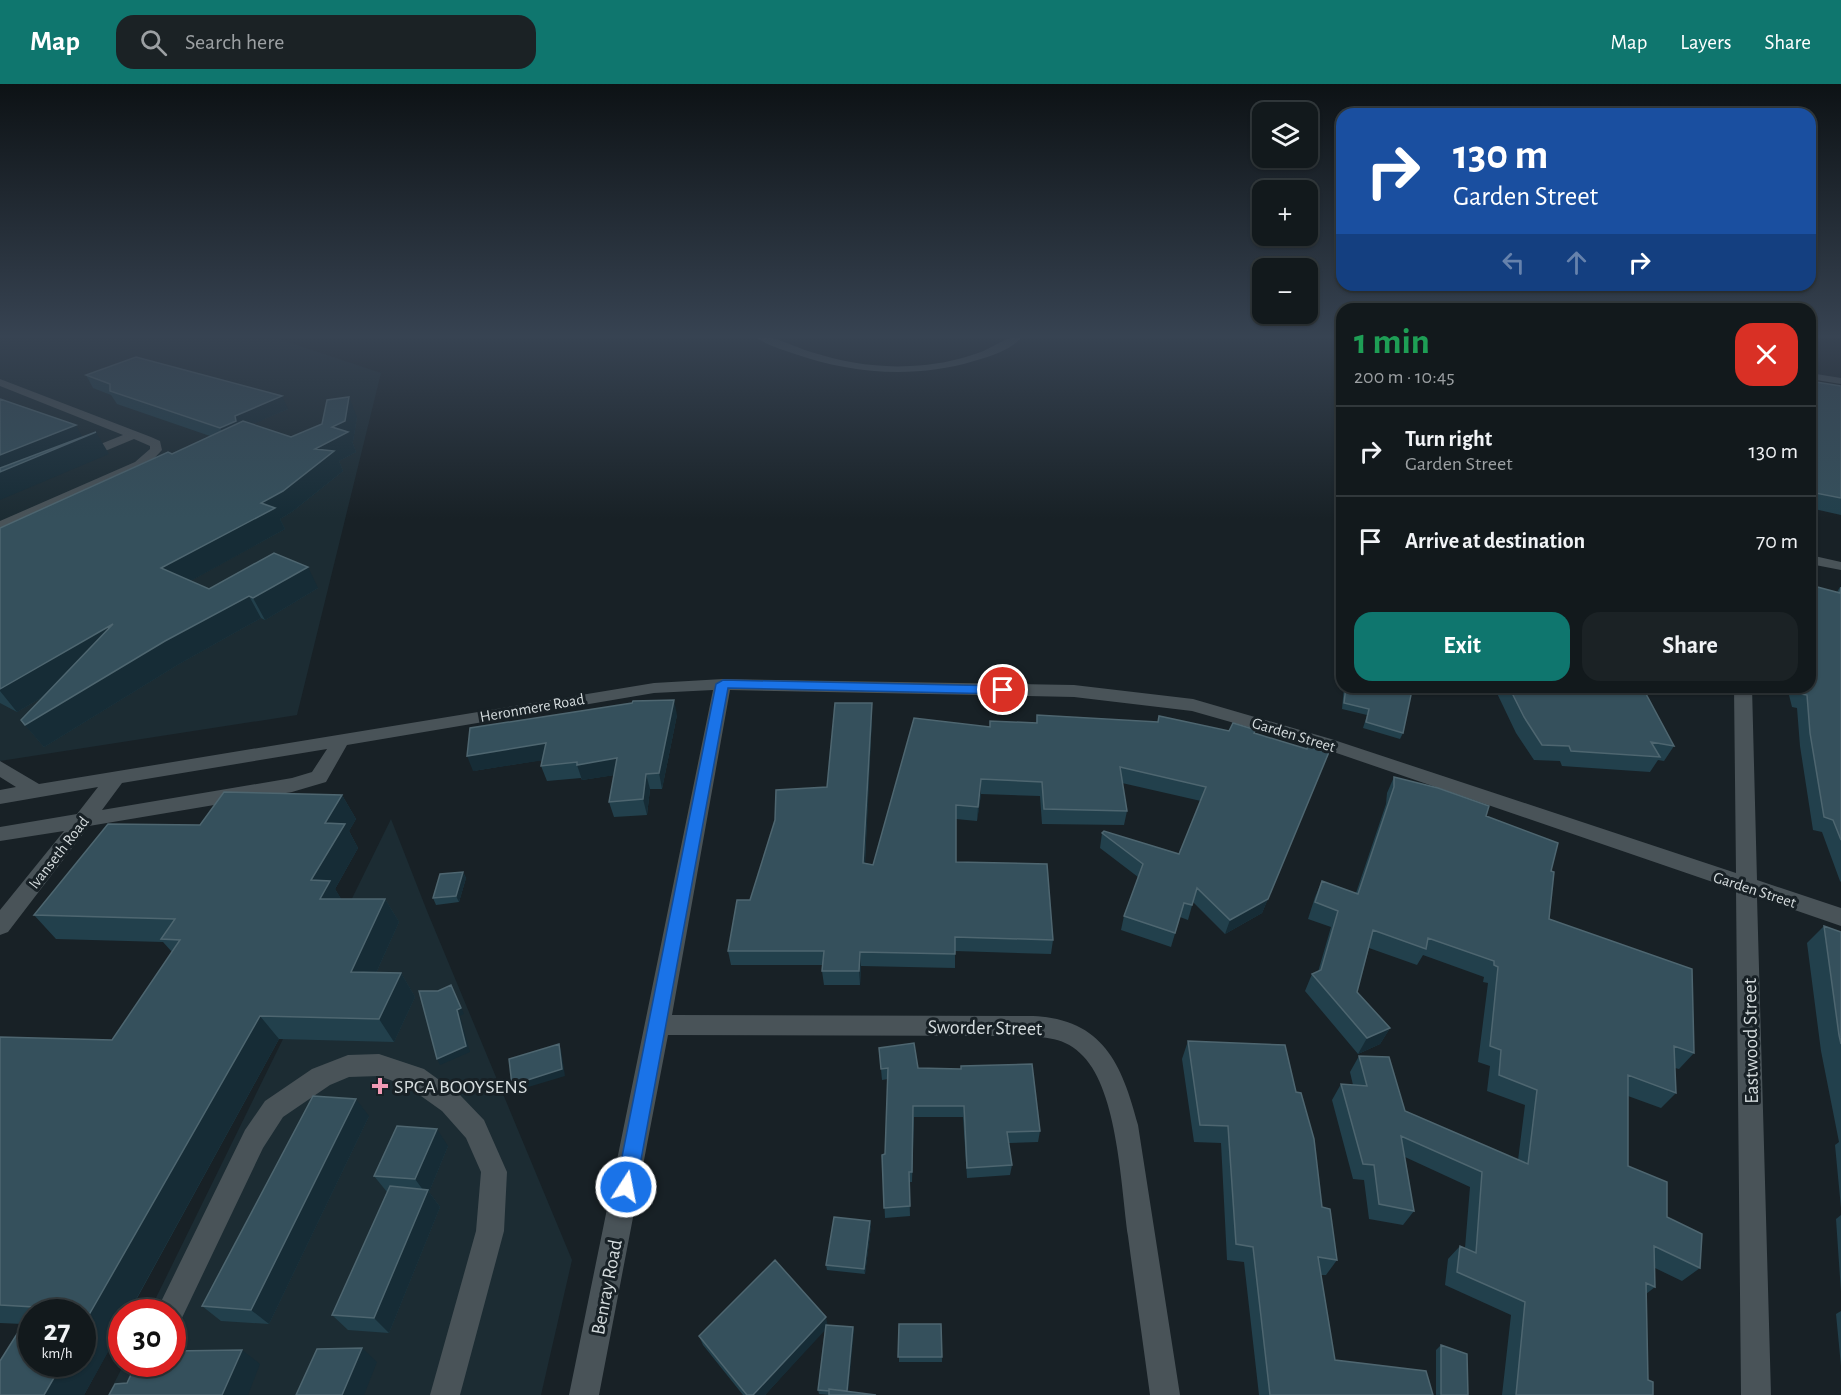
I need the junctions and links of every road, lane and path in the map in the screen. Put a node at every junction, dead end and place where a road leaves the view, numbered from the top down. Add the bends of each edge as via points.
1 (38, 397) edge
2 (134, 435) junction
3 (72, 460) dead end
4 (0, 526) edge
5 (1816, 560) edge
6 (1841, 566) edge
7 (723, 684) junction
8 (1743, 693) edge
9 (342, 740) junction
10 (0, 768) edge
11 (116, 778) junction
12 (36, 791) junction
13 (0, 797) edge
14 (82, 821) junction
15 (0, 834) edge
16 (1747, 887) junction
17 (1841, 917) edge
18 (0, 926) edge
19 (658, 1025) junction
20 (176, 1299) edge
21 (445, 1395) edge
22 (584, 1395) edge
23 (1165, 1395) edge
24 (1756, 1395) edge

1 - 2 street
2 - 3 street
2 - 4 street via 156,444 152,456 140,465
5 - 6 street
7 - 9 street, Heronmere Road via 617,693
7 - 16 street, Garden Street via 1074,691 1193,705 1325,744
7 - 19 street, Benray Road
8 - 16 street, Eastwood Street
9 - 11 street, Heronmere Road
9 - 14 street via 319,777
10 - 12 street
11 - 12 street, Heronmere Road
11 - 14 street, Ivanseth Road
12 - 13 street, Heronmere Road
14 - 15 street
14 - 18 street, Ivanseth Road
16 - 17 street, Garden Street
16 - 24 street, Eastwood Street
19 - 22 street, Benray Road
19 - 23 street, Sworder Street via 1049,1027 1085,1042 1108,1072 1125,1125
20 - 21 street via 254,1139 274,1109 321,1077 348,1066 379,1065 415,1077 451,1103 475,1129 494,1172 490,1231

